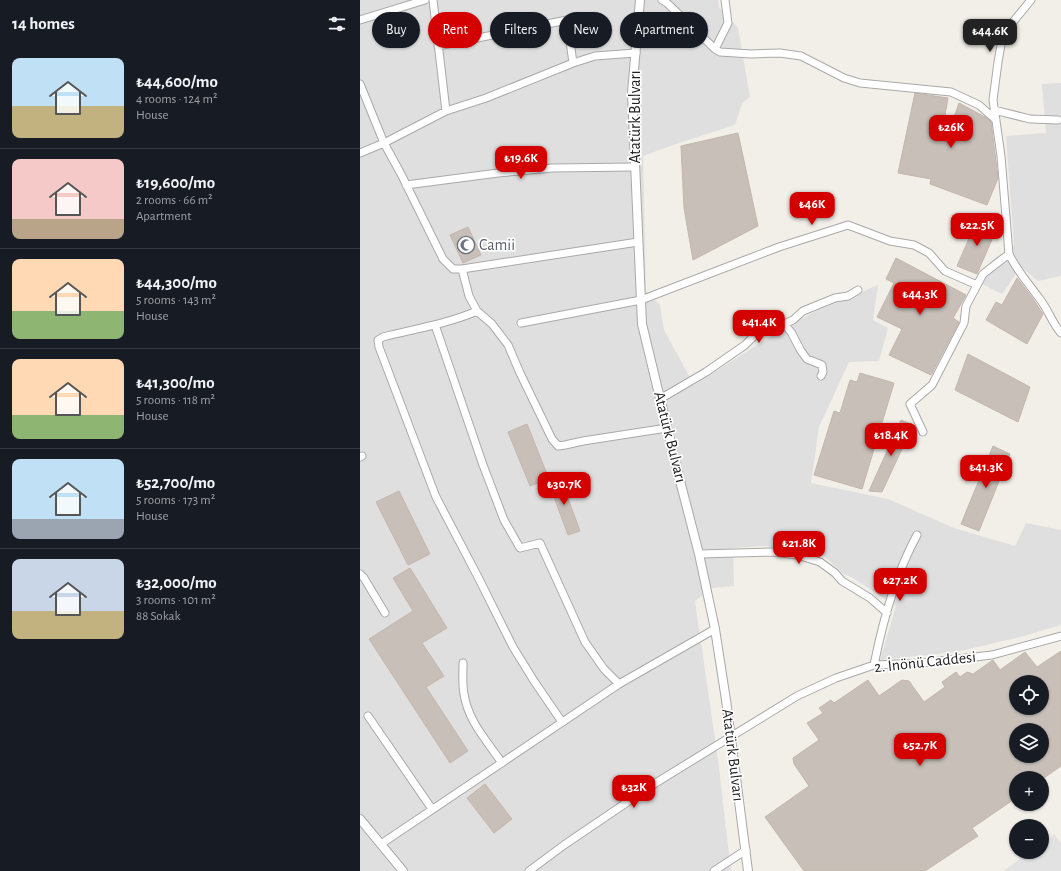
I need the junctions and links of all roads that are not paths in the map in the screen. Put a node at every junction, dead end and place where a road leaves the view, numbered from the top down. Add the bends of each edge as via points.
1 (425, 0) edge
2 (433, 0) edge
3 (640, 0) edge
4 (662, 0) edge
5 (725, 0) edge
6 (1030, 0) edge
7 (434, 12) edge
8 (360, 20) edge
9 (482, 37) edge
10 (438, 48) edge
11 (715, 49) junction
12 (636, 53) junction
13 (573, 63) junction
14 (360, 84) edge
15 (362, 94) edge
16 (994, 110) junction
17 (446, 111) junction
18 (996, 120) junction
19 (1058, 120) dead end
20 (384, 143) junction
21 (360, 153) edge
22 (635, 167) junction
23 (406, 185) junction
24 (638, 242) junction
25 (1009, 254) junction
26 (462, 269) junction
27 (977, 285) junction
28 (858, 290) dead end
29 (641, 300) junction
30 (477, 311) junction
31 (521, 323) dead end
32 (784, 324) junction
33 (435, 325) junction
34 (1061, 333) edge
35 (821, 376) dead end
36 (660, 399) junction
37 (667, 428) junction
38 (923, 432) dead end
39 (917, 535) dead end
40 (700, 554) junction
41 (360, 574) edge
42 (385, 613) dead end
43 (887, 613) junction
44 (715, 629) junction
45 (1061, 636) edge
46 (463, 663) dead end
47 (874, 665) junction
48 (619, 684) junction
49 (368, 716) dead end
50 (562, 722) junction
51 (731, 736) junction
52 (502, 763) junction
53 (432, 809) junction
54 (360, 819) edge
55 (381, 844) junction
56 (746, 850) junction
57 (403, 871) edge
58 (529, 871) edge
59 (714, 871) edge
60 (748, 871) edge

1 - 8 street
2 - 7 street
3 - 12 street, Atatürk Bulvarı
4 - 11 street
5 - 11 street via 728,23
6 - 16 street via 1003,34 993,100
9 - 13 street via 567,20
10 - 17 street
11 - 18 street via 720,52 801,56 844,78 860,83 951,92 979,105
12 - 13 street via 595,56
12 - 22 street, Atatürk Bulvarı via 632,93
13 - 17 street
14 - 15 street
15 - 20 street
16 - 18 street
16 - 19 street via 1030,119
17 - 20 street
18 - 25 street
20 - 21 street
20 - 23 street
22 - 23 street via 552,168
22 - 24 street, Atatürk Bulvarı
23 - 26 street via 444,259 454,269
24 - 26 street
24 - 29 street, Atatürk Bulvarı
25 - 27 street via 983,274
25 - 34 street
26 - 30 street via 469,296
27 - 29 street via 945,270 929,253 914,246 890,241 848,225 779,247
27 - 38 street via 966,306 964,323 932,385 910,404
28 - 32 street via 848,296 835,298 803,311
29 - 31 street
29 - 36 street, Atatürk Bulvarı via 642,324
30 - 33 street
30 - 37 street via 492,324 508,345 552,439 558,446
32 - 35 street via 807,359 822,365
32 - 36 street via 753,337 706,372
33 - 48 street via 504,520 520,548 540,543 585,642 604,669
33 - 50 street via 383,338 378,340 379,347 436,497 513,647
36 - 37 street, Atatürk Bulvarı
37 - 40 street, Atatürk Bulvarı
39 - 43 street
40 - 43 street via 773,552 797,555 820,562
40 - 44 street, Atatürk Bulvarı
41 - 42 street
43 - 47 street
44 - 48 street
44 - 51 street, Atatürk Bulvarı
45 - 47 street, 2. İnönü Caddesi via 992,655
46 - 52 street via 462,684 468,710
47 - 51 street, 2. İnönü Caddesi via 836,678 797,696
48 - 50 street
49 - 53 street
50 - 52 street
51 - 56 street, Atatürk Bulvarı
51 - 58 street, 2. İnönü Caddesi via 654,784
52 - 53 street
53 - 55 street
54 - 55 street
55 - 57 street
56 - 59 street
56 - 60 street, Atatürk Bulvarı

